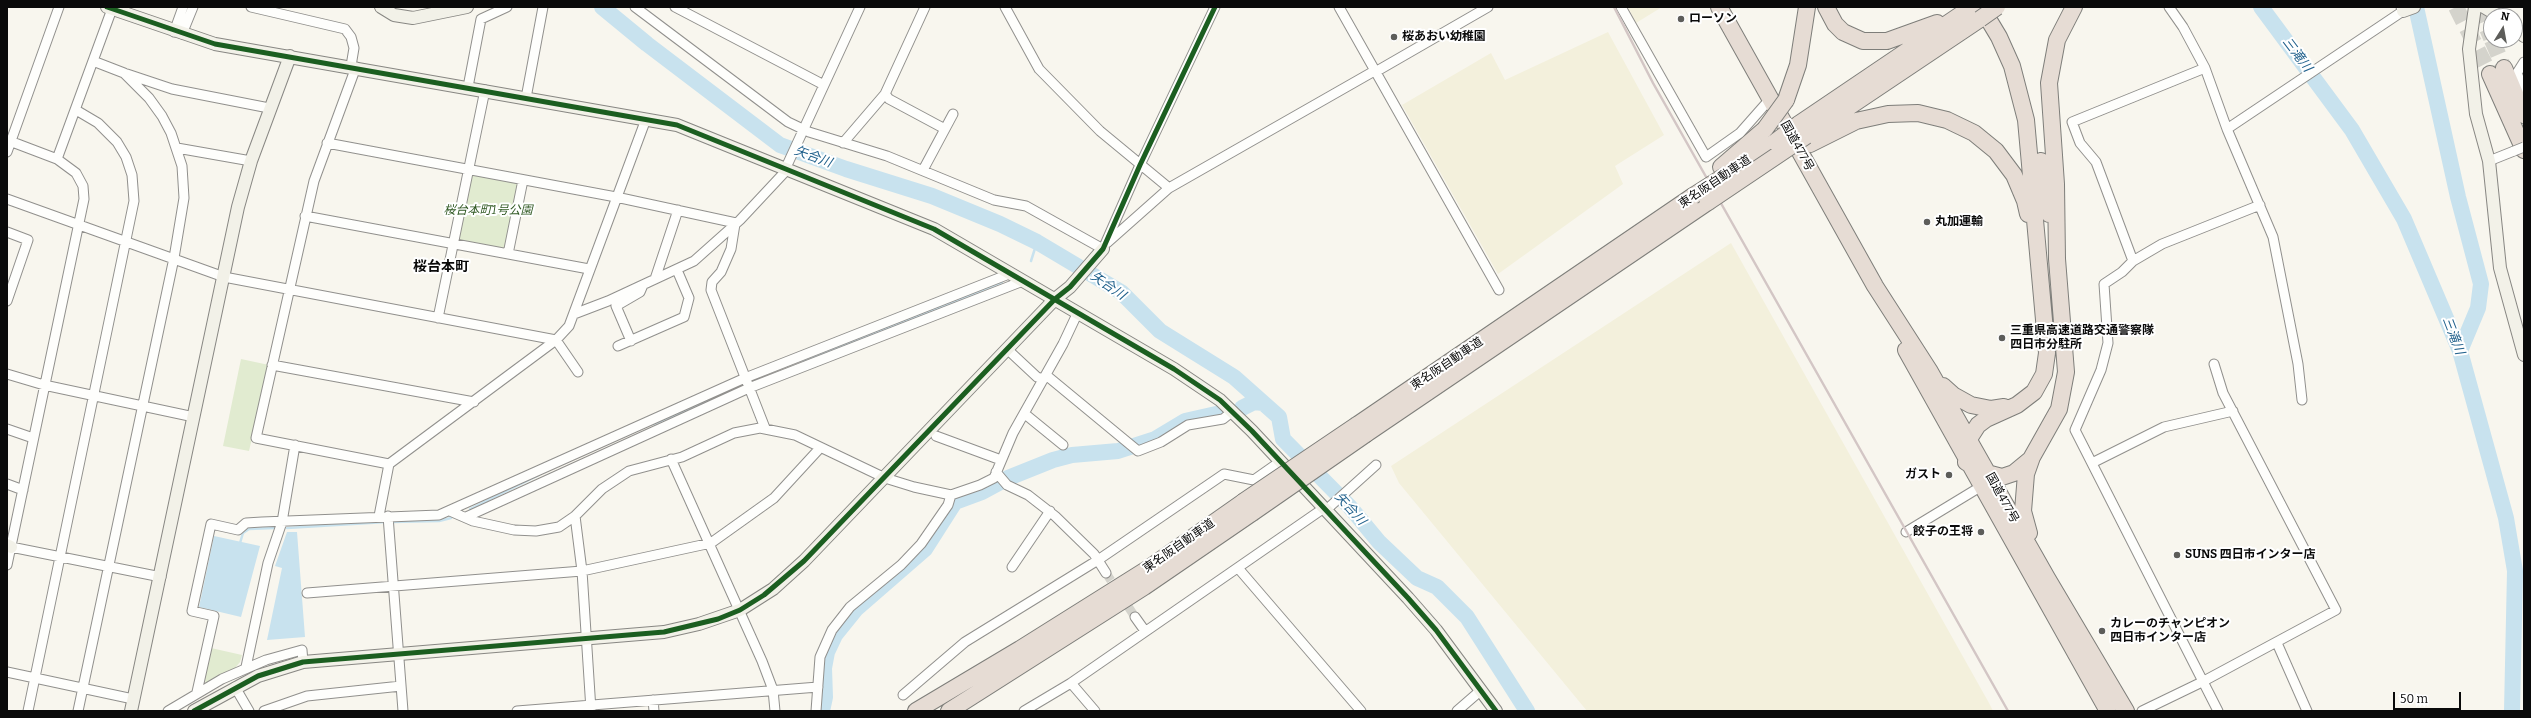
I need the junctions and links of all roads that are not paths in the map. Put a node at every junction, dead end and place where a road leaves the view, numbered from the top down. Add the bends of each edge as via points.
1 (59, 7) edge
2 (182, 7) edge
3 (192, 7) edge
4 (251, 7) edge
5 (381, 7) edge
6 (467, 7) edge
7 (507, 7) edge
8 (544, 7) edge
9 (635, 7) edge
10 (675, 7) edge
11 (860, 7) edge
12 (925, 7) edge
13 (1005, 7) edge
14 (1214, 7) edge
15 (1339, 7) edge
16 (1488, 7) edge
17 (1621, 7) edge
18 (1719, 7) edge
19 (1807, 7) edge
20 (1826, 7) edge
21 (1993, 7) edge
22 (1997, 7) edge
23 (2074, 7) edge
24 (2169, 7) edge
25 (2475, 7) edge
26 (110, 8) edge
27 (2407, 8) edge
28 (1978, 11) edge
29 (178, 33) junction
30 (290, 56) junction
31 (93, 61) junction
32 (2524, 62) edge
33 (353, 67) junction
34 (2205, 68) junction
35 (1376, 71) junction
36 (124, 73) junction
37 (824, 85) junction
38 (468, 87) junction
39 (485, 90) junction
40 (2524, 90) edge
41 (885, 94) junction
42 (526, 98) junction
43 (1778, 100) junction
44 (269, 108) junction
45 (76, 110) junction
46 (954, 114) dead end
47 (2524, 115) edge
48 (646, 119) junction
49 (945, 129) junction
50 (2227, 129) junction
51 (803, 131) junction
52 (1770, 135) junction
53 (1805, 135) junction
54 (9, 141) edge
55 (327, 143) junction
56 (843, 143) junction
57 (177, 148) junction
58 (2521, 150) edge
59 (7, 152) edge
60 (57, 160) junction
61 (251, 161) junction
62 (2489, 161) junction
63 (787, 165) junction
64 (1140, 165) junction
65 (469, 169) junction
66 (923, 170) junction
67 (1726, 176) junction
68 (523, 180) junction
69 (1169, 188) junction
70 (1698, 196) junction
71 (616, 197) junction
72 (7, 199) edge
73 (2260, 206) junction
74 (678, 210) junction
75 (305, 216) junction
76 (736, 223) junction
77 (79, 224) junction
78 (7, 232) edge
79 (127, 241) junction
80 (453, 244) junction
81 (1104, 246) junction
82 (508, 254) junction
83 (174, 258) junction
84 (2037, 259) junction
85 (2057, 259) junction
86 (2133, 261) junction
87 (589, 269) junction
88 (677, 270) junction
89 (1009, 274) junction
90 (224, 277) junction
91 (655, 279) junction
92 (1023, 281) junction
93 (643, 284) junction
94 (1875, 286) junction
95 (289, 290) junction
96 (1499, 290) dead end
97 (1055, 299) junction
98 (7, 300) edge
99 (1078, 312) junction
100 (574, 314) junction
101 (438, 318) junction
102 (556, 340) junction
103 (631, 341) junction
104 (618, 346) dead end
105 (1007, 350) junction
106 (2524, 354) edge
107 (2214, 364) dead end
108 (272, 365) junction
109 (1929, 370) junction
110 (578, 372) dead end
111 (7, 374) edge
112 (1045, 377) junction
113 (747, 384) junction
114 (44, 385) junction
115 (2034, 392) junction
116 (94, 396) junction
117 (2302, 400) dead end
118 (474, 402) junction
119 (142, 406) junction
120 (1233, 411) junction
121 (2233, 411) junction
122 (1025, 414) junction
123 (194, 417) junction
124 (765, 428) junction
125 (7, 429) edge
126 (1362, 430) junction
127 (936, 436) dead end
128 (33, 438) junction
129 (1969, 439) junction
130 (295, 445) junction
131 (1063, 445) dead end
132 (820, 448) junction
133 (2032, 457) junction
134 (671, 460) junction
135 (1001, 460) junction
136 (1281, 461) junction
137 (1966, 462) junction
138 (2092, 463) junction
139 (389, 464) junction
140 (1376, 465) dead end
141 (885, 478) junction
142 (1002, 478) junction
143 (1987, 480) junction
144 (7, 484) edge
145 (23, 490) junction
146 (951, 495) junction
147 (1247, 507) junction
148 (1327, 508) junction
149 (450, 511) junction
150 (1050, 511) junction
151 (575, 516) junction
152 (385, 517) junction
153 (466, 517) junction
154 (282, 522) junction
155 (1906, 532) dead end
156 (711, 543) junction
157 (9, 546) edge
158 (60, 556) junction
159 (1098, 560) junction
160 (7, 565) edge
161 (109, 566) junction
162 (1012, 567) dead end
163 (1238, 568) junction
164 (582, 571) junction
165 (1106, 573) tunnel mouth
166 (161, 577) junction
167 (2047, 578) junction
168 (394, 586) junction
169 (307, 593) dead end
170 (740, 610) junction
171 (1135, 617) tunnel mouth
172 (1145, 631) junction
173 (586, 638) junction
174 (2277, 643) junction
175 (399, 652) junction
176 (303, 662) junction
177 (246, 667) junction
178 (7, 672) edge
179 (34, 678) junction
180 (2202, 682) junction
181 (1071, 683) junction
182 (401, 686) junction
183 (235, 687) junction
184 (818, 687) junction
185 (82, 688) junction
186 (773, 690) junction
187 (1480, 691) junction
188 (198, 692) junction
189 (903, 695) dead end
190 (134, 699) junction
191 (653, 700) junction
192 (591, 708) edge
193 (528, 710) edge
194 (28, 711) edge
195 (78, 711) edge
196 (131, 711) edge
197 (168, 711) edge
198 (194, 711) edge
199 (248, 711) edge
200 (264, 711) edge
201 (403, 711) edge
202 (516, 711) edge
203 (654, 711) edge
204 (775, 711) edge
205 (816, 711) edge
206 (916, 711) edge
207 (949, 711) edge
208 (1024, 711) edge
209 (1095, 711) edge
210 (1362, 711) edge
211 (1457, 711) edge
212 (1496, 711) edge
213 (2108, 711) edge
214 (2126, 711) edge
215 (2142, 711) edge
216 (2218, 711) edge
217 (2307, 711) edge

1 - 54 street
2 - 29 street
3 - 29 street
4 - 33 street via 344,29 351,37 354,48
5 - 6 street via 394,15 413,18
7 - 38 street via 481,19
8 - 42 street
9 - 51 street
10 - 37 street
11 - 37 street
12 - 41 street
13 - 64 street via 1039,69 1100,131
14 - 64 street
15 - 35 street
16 - 35 street
17 - 43 street via 1706,157 1740,133
18 - 43 highway, 国道477号
19 - 43 highway via 1798,65
20 - 28 highway via 1831,20 1843,32 1863,41 1874,42 1887,41
21 - 85 highway via 2019,55 2031,94
22 - 28 highway, 東名阪自動車道, bridge
23 - 85 highway via 2057,40 2050,76
24 - 34 street
25 - 62 street via 2469,49 2471,77 2476,114
26 - 29 street
26 - 31 street
27 - 50 street
28 - 53 highway, 東名阪自動車道
28 - 84 highway via 2005,50 2022,101 2029,146
29 - 30 street via 215,44
30 - 33 street
30 - 44 street
31 - 36 street
31 - 45 street
32 - 40 street via 2517,72
33 - 38 street
33 - 55 street
34 - 50 street
34 - 86 street via 2072,122 2080,143 2096,162
35 - 69 street
35 - 96 street
36 - 44 street via 172,90
36 - 57 street via 156,107
37 - 51 street
38 - 39 street
39 - 42 street
39 - 65 street
41 - 49 street
41 - 56 street
42 - 48 street
43 - 52 highway, bridge
43 - 94 highway, 国道477号
44 - 61 street
45 - 60 street
45 - 79 street via 108,131 129,165 134,194
46 - 49 street
47 - 58 highway via 2497,71
48 - 63 street via 689,129
48 - 71 street
49 - 66 street
50 - 73 street
51 - 56 street
51 - 63 street
52 - 53 highway, 東名阪自動車道, bridge
52 - 67 highway, 東名阪自動車道
53 - 67 highway, 東名阪自動車道, bridge
53 - 84 highway via 1856,121 1903,113 1933,116 1962,126 1996,151 2014,175 2025,201
54 - 59 street
54 - 60 street
55 - 65 street
55 - 75 street
56 - 66 street
57 - 61 street
57 - 83 street via 182,166 184,198
58 - 62 street
60 - 77 street via 76,173 83,186 84,199
61 - 90 street
62 - 106 street via 2500,268
63 - 76 street via 783,174
63 - 89 street via 934,229
64 - 69 street
64 - 81 street
65 - 68 street
65 - 80 street
66 - 81 street via 994,200 1026,206
67 - 70 highway, 東名阪自動車道, bridge
67 - 70 highway
68 - 71 street
68 - 82 street
69 - 81 street
70 - 126 highway, 東名阪自動車道
70 - 126 highway, 東名阪自動車道 via 1530,309
71 - 74 street
71 - 87 street
72 - 77 street
73 - 86 street via 2162,244
73 - 117 street via 2273,237 2298,364
74 - 76 street
74 - 91 street
75 - 80 street
75 - 95 street
76 - 88 street via 702,256
76 - 113 street via 731,249 721,272 712,282 711,290
77 - 79 street
77 - 114 street
78 - 98 street via 28,240
79 - 83 street
79 - 116 street
80 - 82 street
80 - 101 street
81 - 97 street via 1070,287
82 - 87 street
83 - 90 street
83 - 119 street
84 - 115 highway via 2047,353 2044,374
85 - 133 highway via 2066,352 2064,390 2052,424
86 - 138 street via 2104,284 2108,343 2101,370 2075,430
87 - 100 street
88 - 91 street
88 - 103 street via 689,298 684,317
89 - 92 street
89 - 113 street
90 - 95 street
90 - 123 street
91 - 93 street
92 - 97 street
92 - 113 street
93 - 100 street
93 - 103 street via 640,292 616,306
94 - 109 highway, 国道477号
94 - 137 highway, 国道477号 via 1918,376
95 - 101 street
95 - 108 street
97 - 99 street
97 - 105 street
99 - 112 street
99 - 120 street via 1201,385
100 - 102 street via 569,326
101 - 102 street
102 - 110 street
102 - 118 street
103 - 104 street
105 - 112 street via 1037,377
105 - 141 street
107 - 121 street via 2223,393
108 - 118 street
108 - 130 street via 256,438
109 - 115 highway via 1953,395 1981,408 2003,407
109 - 129 highway, 国道477号
111 - 114 street
112 - 120 street via 1138,451 1196,423 1227,418
112 - 122 street
113 - 124 street
113 - 149 street
113 - 153 street
114 - 116 street
114 - 128 street
115 - 129 highway via 2017,406 1986,419 1978,425
116 - 119 street
116 - 158 street
118 - 139 street
119 - 123 street
119 - 161 street
120 - 136 street
121 - 138 street via 2164,427
121 - 174 street via 2336,610
122 - 131 street
122 - 135 street
123 - 166 street
124 - 132 street via 786,432
124 - 134 street via 734,433
125 - 128 street
126 - 147 highway, 東名阪自動車道, bridge
127 - 135 street
128 - 145 street
129 - 137 highway
129 - 143 highway, 国道477号
130 - 139 street
130 - 154 street
132 - 141 street
132 - 156 street via 774,498
133 - 143 highway via 2008,476
133 - 167 highway via 2023,487 2023,511
134 - 151 street via 642,465 623,474 602,489
134 - 156 street
135 - 142 street
136 - 148 street
136 - 159 street via 1254,480 1224,474
137 - 143 highway
138 - 180 street
139 - 152 street
140 - 148 street
141 - 146 street
141 - 170 street via 792,572 769,592
142 - 146 street via 994,478
142 - 150 street
143 - 155 street
143 - 167 highway, 国道477号
143 - 213 highway, 国道477号
144 - 145 street
145 - 157 street
146 - 184 street via 948,505 921,544 901,565 850,607 832,630 822,650
147 - 206 highway, 東名阪自動車道
147 - 207 highway, 東名阪自動車道 via 1137,591
148 - 163 street
148 - 187 street via 1431,624
149 - 152 street
149 - 153 street
150 - 159 street
150 - 162 street
151 - 153 street via 559,527 536,531 514,530
151 - 164 street
152 - 154 street
152 - 168 street via 389,530
154 - 177 street via 268,563
154 - 188 street via 246,523 238,530 211,524 192,611 214,616
156 - 164 street
156 - 170 street
157 - 158 street
157 - 160 street
158 - 161 street
158 - 179 street
159 - 165 street
159 - 189 street via 971,638
161 - 166 street
161 - 185 street
163 - 172 street
163 - 210 street
164 - 168 street
164 - 173 street
166 - 190 street
167 - 214 highway, 国道477号
168 - 169 street
168 - 175 street
170 - 173 street via 678,629
170 - 186 street
171 - 172 street
172 - 181 street
173 - 175 street
173 - 192 street
174 - 180 street
174 - 217 street
175 - 176 street
175 - 182 street
176 - 177 street via 302,650
176 - 183 street via 258,676
177 - 188 street
178 - 179 street
179 - 185 street
179 - 194 street
180 - 215 street
180 - 216 street
181 - 208 street
181 - 209 street
182 - 200 street via 307,696
182 - 201 street
183 - 198 street
183 - 199 street
184 - 186 street
184 - 205 street
185 - 190 street
185 - 195 street
186 - 191 street
186 - 204 street
187 - 211 street
187 - 212 street
188 - 197 street
190 - 196 street
191 - 192 street
191 - 203 street
192 - 193 street
193 - 202 street

